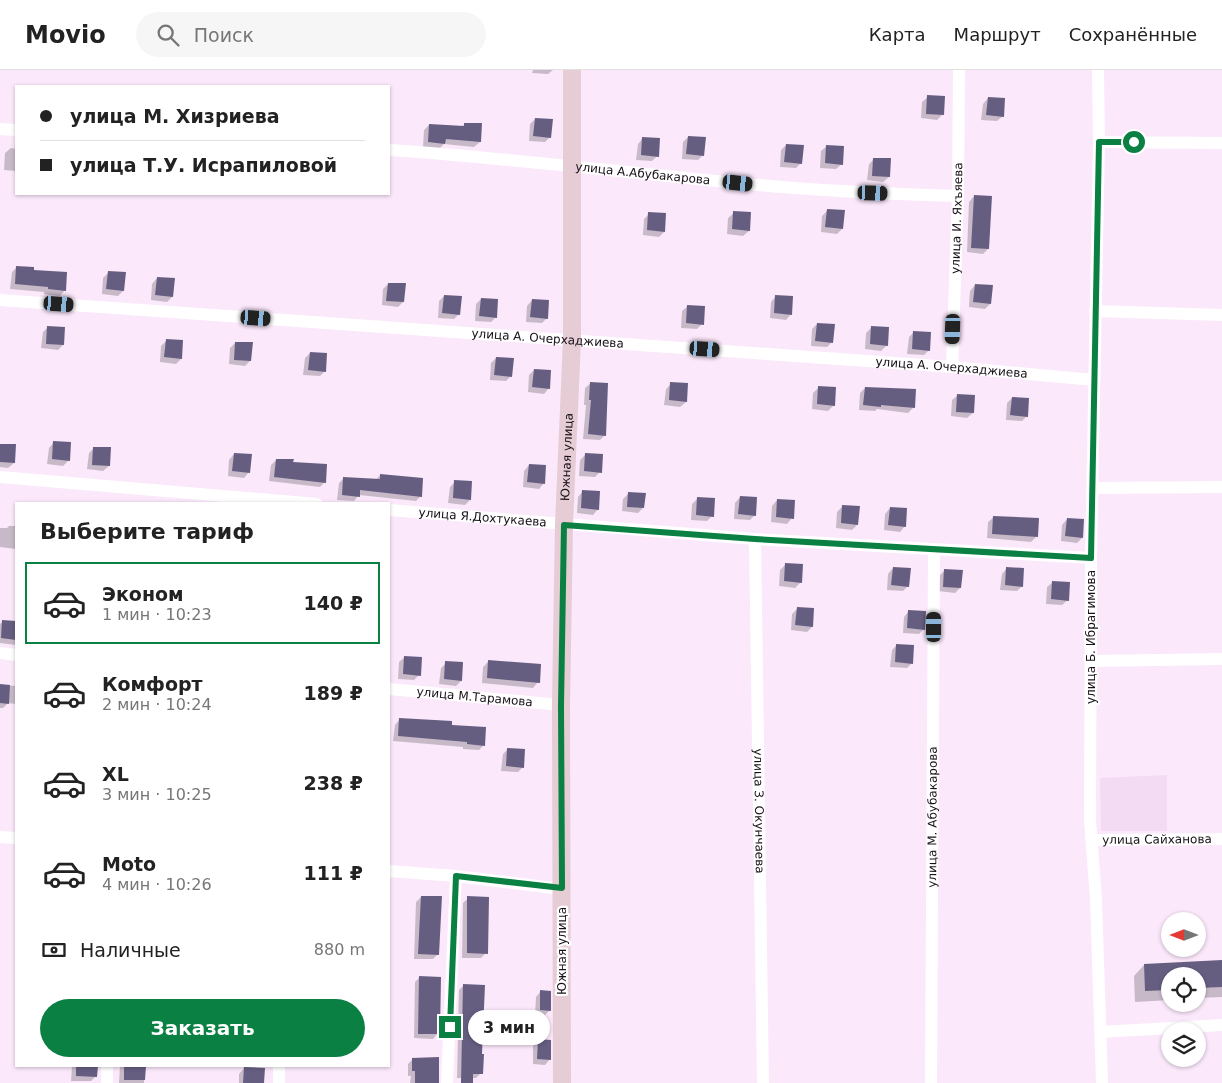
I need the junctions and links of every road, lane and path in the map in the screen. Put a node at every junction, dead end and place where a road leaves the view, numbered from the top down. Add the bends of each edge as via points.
1 (572, 70) edge
2 (959, 70) edge
3 (1098, 70) edge
4 (0, 130) edge
5 (15, 130) edge
6 (1099, 142) junction
7 (1222, 143) edge
8 (390, 150) edge
9 (571, 166) junction
10 (958, 196) junction
11 (0, 300) edge
12 (1095, 311) junction
13 (1222, 316) edge
14 (572, 340) junction
15 (952, 367) junction
16 (1094, 380) junction
17 (0, 477) edge
18 (1222, 487) edge
19 (1092, 488) junction
20 (294, 502) edge
21 (390, 510) edge
22 (564, 525) junction
23 (755, 539) junction
24 (934, 550) junction
25 (1091, 558) junction
26 (0, 653) edge
27 (15, 655) edge
28 (1222, 659) edge
29 (1091, 660) junction
30 (390, 689) edge
31 (561, 705) junction
32 (0, 837) edge
33 (15, 838) edge
34 (1222, 839) edge
35 (1092, 840) junction
36 (390, 871) edge
37 (456, 876) junction
38 (562, 888) junction
39 (1222, 1025) edge
40 (1101, 1032) junction
41 (107, 1067) edge
42 (279, 1067) edge
43 (107, 1083) edge
44 (279, 1083) edge
45 (447, 1083) edge
46 (562, 1083) edge
47 (763, 1083) edge
48 (930, 1083) edge
49 (1102, 1083) edge

1 - 9 main road, Южная улица
2 - 10 street, улица И. Яхъяева
3 - 6 street, улица Б. Ибрагимова
4 - 5 street
6 - 7 street
6 - 12 street, улица Б. Ибрагимова
8 - 9 street, улица А.Абубакарова
9 - 10 street, улица А.Абубакарова via 757,185
9 - 14 main road, Южная улица
10 - 15 street, улица И. Яхъяева
11 - 14 street, улица А. Очерхаджиева
12 - 13 street
12 - 16 street, улица Б. Ибрагимова
14 - 15 street, улица А. Очерхаджиева
14 - 22 main road, Южная улица
15 - 16 street, улица А. Очерхаджиева
16 - 19 street, улица Б. Ибрагимова
17 - 20 street
18 - 19 street
19 - 25 street, улица Б. Ибрагимова
21 - 22 street, улица Я.Дохтукаева
22 - 23 street, улица Я.Дохтукаева
22 - 31 main road, Южная улица
23 - 24 street, улица Я.Дохтукаева
23 - 47 street, улица З. Окунчаева
24 - 25 street, улица Я.Дохтукаева
24 - 48 street, улица М. Абубакарова
25 - 29 street, улица Б. Ибрагимова
26 - 27 street
28 - 29 street
29 - 35 street, улица Б. Ибрагимова
30 - 31 street, улица М.Тарамова
31 - 38 main road, Южная улица
32 - 33 street
34 - 35 street, улица Сайханова
35 - 40 street, улица Б. Ибрагимова
36 - 37 street
37 - 38 street
37 - 45 street
38 - 46 main road, Южная улица
39 - 40 street
40 - 49 street, улица Б. Ибрагимова
41 - 43 street
42 - 44 street

